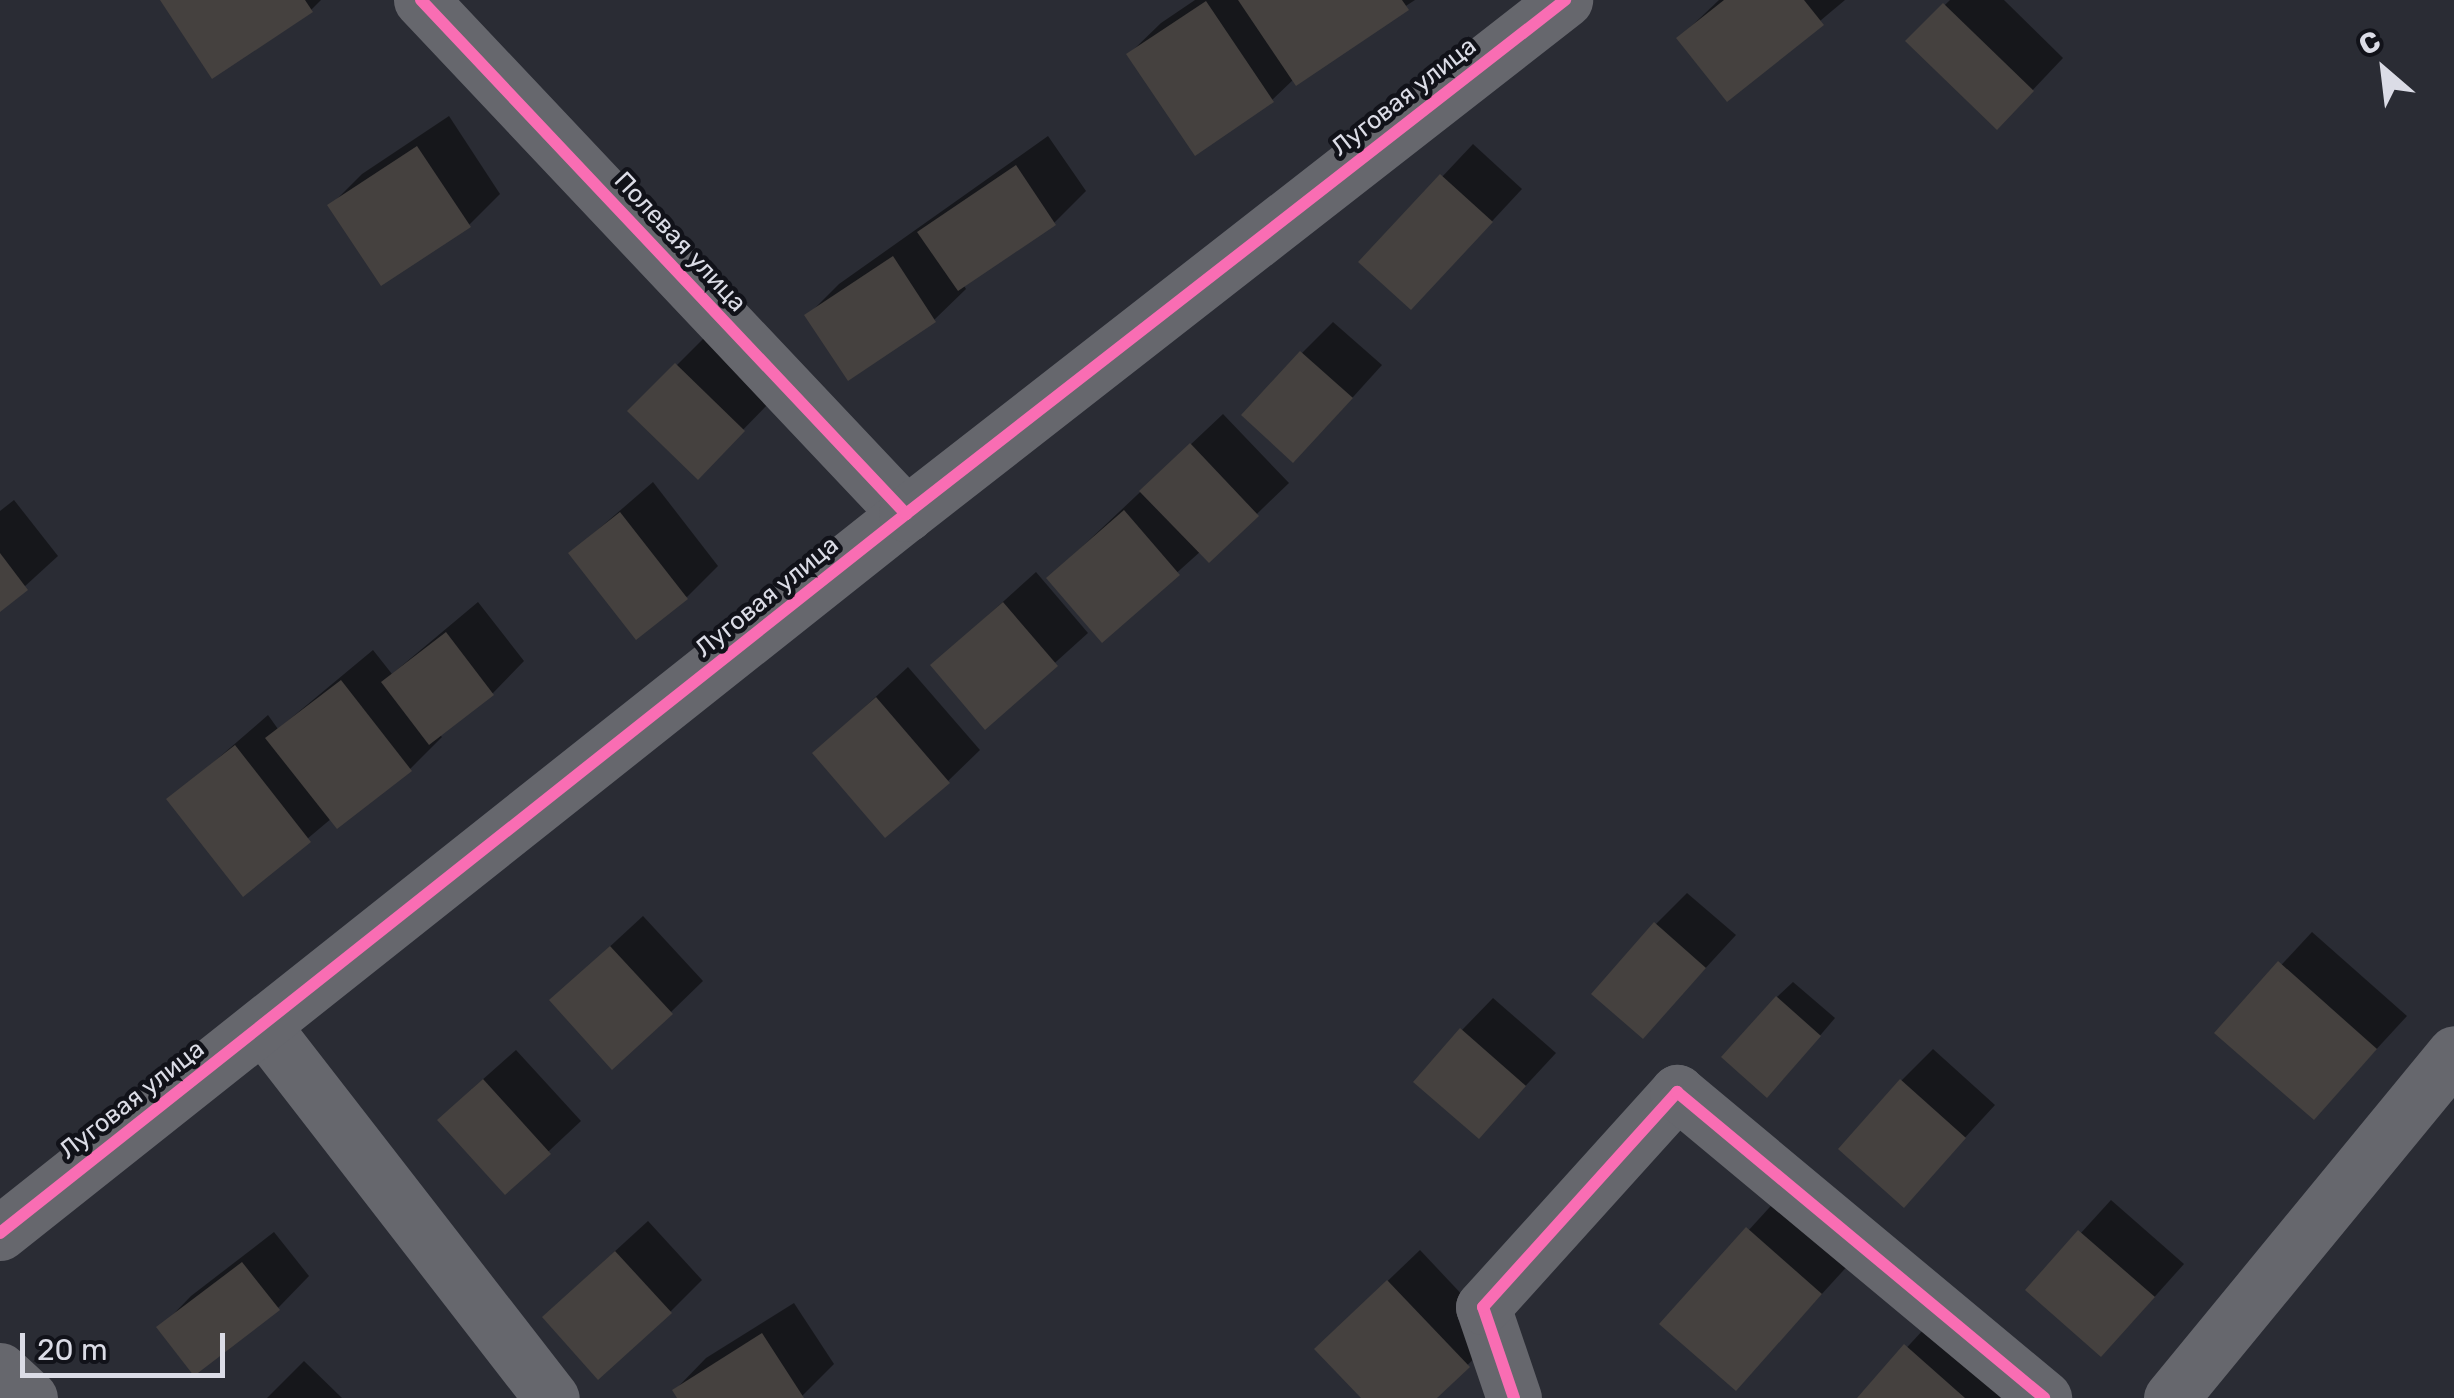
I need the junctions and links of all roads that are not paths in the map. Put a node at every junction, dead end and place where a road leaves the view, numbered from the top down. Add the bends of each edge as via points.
1 (422, 0) edge
2 (1565, 0) edge
3 (906, 514) junction
4 (262, 1026) junction
5 (2454, 1053) edge
6 (0, 1233) edge
7 (0, 1370) edge
8 (30, 1398) edge
9 (552, 1398) edge
10 (1514, 1398) edge
11 (2044, 1398) edge
12 (2171, 1398) edge

1 - 3 street, Полевая улица
2 - 3 street, Луговая улица
3 - 4 street, Луговая улица
4 - 6 street, Луговая улица
4 - 9 street
5 - 12 street
7 - 8 street
10 - 11 street via 1482,1307 1677,1092

